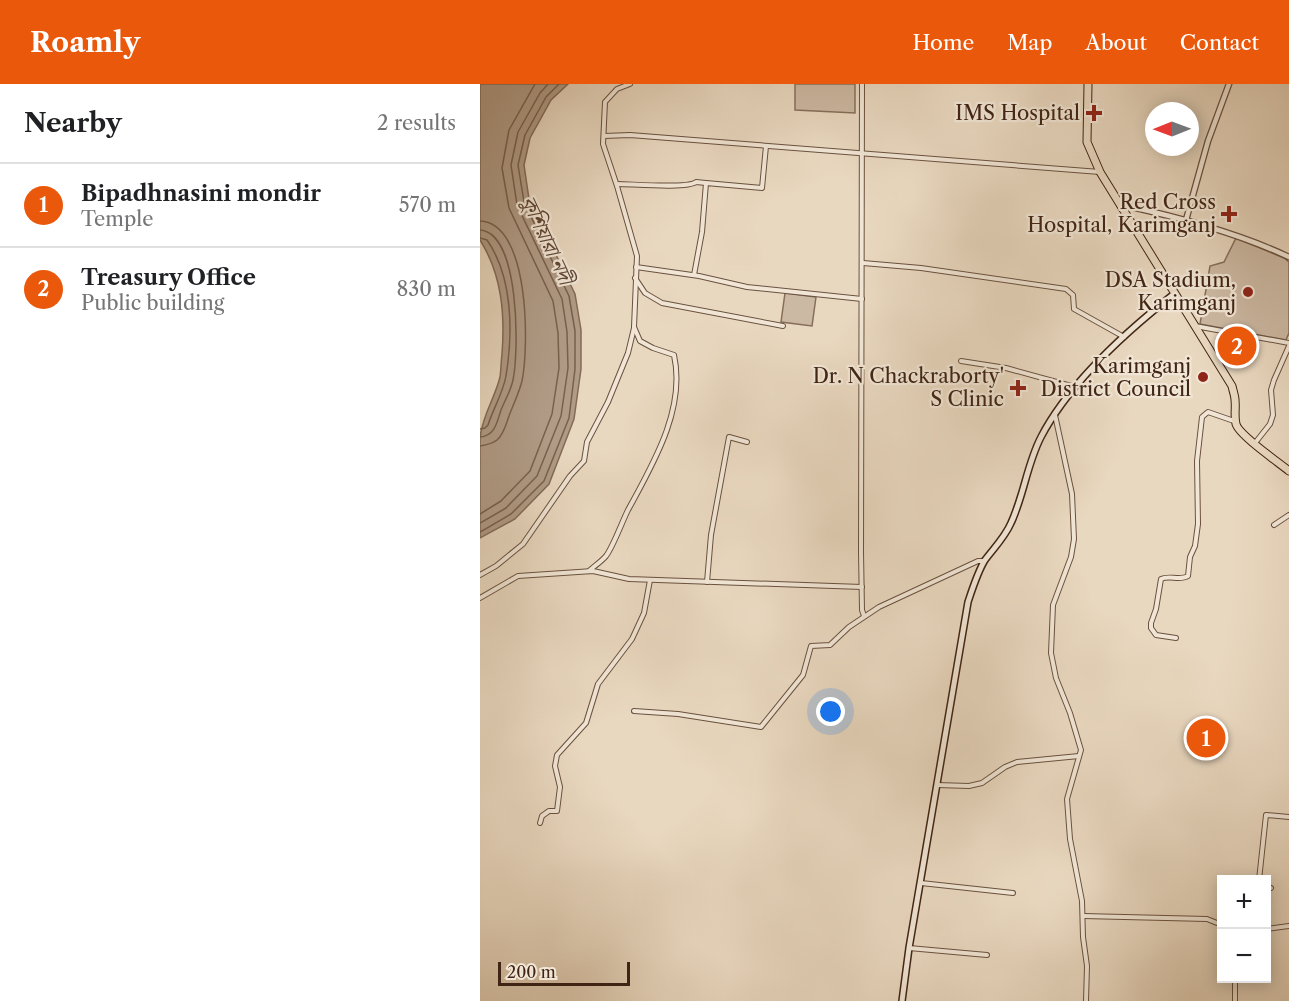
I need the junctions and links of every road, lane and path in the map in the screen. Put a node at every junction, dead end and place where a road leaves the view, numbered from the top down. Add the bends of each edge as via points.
1 (630, 84) edge
2 (861, 84) edge
3 (1088, 84) edge
4 (1229, 84) edge
5 (604, 136) junction
6 (766, 146) junction
7 (863, 154) junction
8 (1100, 172) junction
9 (706, 183) junction
10 (617, 184) junction
11 (1124, 208) junction
12 (1186, 220) junction
13 (1289, 257) edge
14 (863, 263) junction
15 (636, 267) junction
16 (694, 275) junction
17 (635, 278) junction
18 (1174, 294) junction
19 (862, 299) junction
20 (783, 326) dead end
21 (1194, 326) junction
22 (634, 327) junction
23 (1124, 337) junction
24 (1289, 344) edge
25 (961, 360) dead end
26 (1076, 387) junction
27 (1055, 415) junction
28 (1235, 421) junction
29 (747, 442) dead end
30 (1255, 443) junction
31 (1289, 471) edge
32 (1289, 515) edge
33 (1274, 525) dead end
34 (984, 561) junction
35 (589, 571) junction
36 (480, 575) edge
37 (650, 580) junction
38 (707, 582) junction
39 (862, 587) junction
40 (480, 598) edge
41 (864, 616) junction
42 (1176, 638) dead end
43 (634, 711) dead end
44 (1079, 756) junction
45 (937, 785) junction
46 (1289, 817) edge
47 (540, 824) dead end
48 (1259, 875) edge
49 (921, 883) junction
50 (1013, 893) dead end
51 (1083, 916) junction
52 (1217, 923) edge
53 (1289, 926) edge
54 (1271, 928) edge
55 (909, 948) junction
56 (987, 955) dead end
57 (1235, 983) edge
58 (902, 1001) edge
59 (1086, 1001) edge
60 (1235, 1001) edge

1 - 5 street via 617,89 605,102
2 - 7 street
3 - 8 highway via 1087,142
4 - 12 street
5 - 6 street
5 - 10 street via 603,144
6 - 7 street
6 - 9 street via 762,188
7 - 8 street
7 - 14 street
8 - 11 highway
9 - 10 street
9 - 16 street
10 - 15 street via 637,256
11 - 12 street
11 - 18 highway
12 - 13 street
14 - 19 street
14 - 23 street via 1066,289 1073,296 1074,309
15 - 16 street
15 - 17 street
16 - 19 street via 747,287
17 - 20 street via 645,293 662,303
17 - 22 street
18 - 21 highway
18 - 23 main road
19 - 39 street
21 - 24 street
21 - 28 highway via 1232,386
22 - 35 street via 640,340 674,355 677,372 671,417 663,444 607,555
22 - 36 street via 608,402 587,442 584,461 523,544
23 - 26 main road
24 - 30 street via 1271,390 1274,415
25 - 26 street
26 - 27 main road
27 - 34 main road via 1037,446 1016,513
27 - 44 street via 1072,494 1074,540 1053,605 1051,653 1081,750
28 - 30 highway via 1242,435
28 - 42 street via 1208,412 1202,417 1197,461 1198,524 1188,576 1161,579 1151,623 1156,635
29 - 38 street via 729,437 711,535
30 - 31 highway
32 - 33 street
34 - 41 street
34 - 45 main road via 968,602
35 - 37 street
35 - 40 street via 518,576
37 - 38 street
37 - 47 street via 644,614 632,639 598,684 586,723 557,755 555,766 560,787 556,811 542,816
38 - 39 street
39 - 41 street
41 - 43 street via 830,645 811,646 803,675 761,727
44 - 45 street via 1017,762 982,783 969,786
44 - 51 street via 1067,799
45 - 49 main road
46 - 48 street via 1266,815
49 - 50 street
49 - 55 main road
51 - 52 street via 1207,918
51 - 59 street
53 - 54 street
55 - 56 street
55 - 58 main road
57 - 60 street

